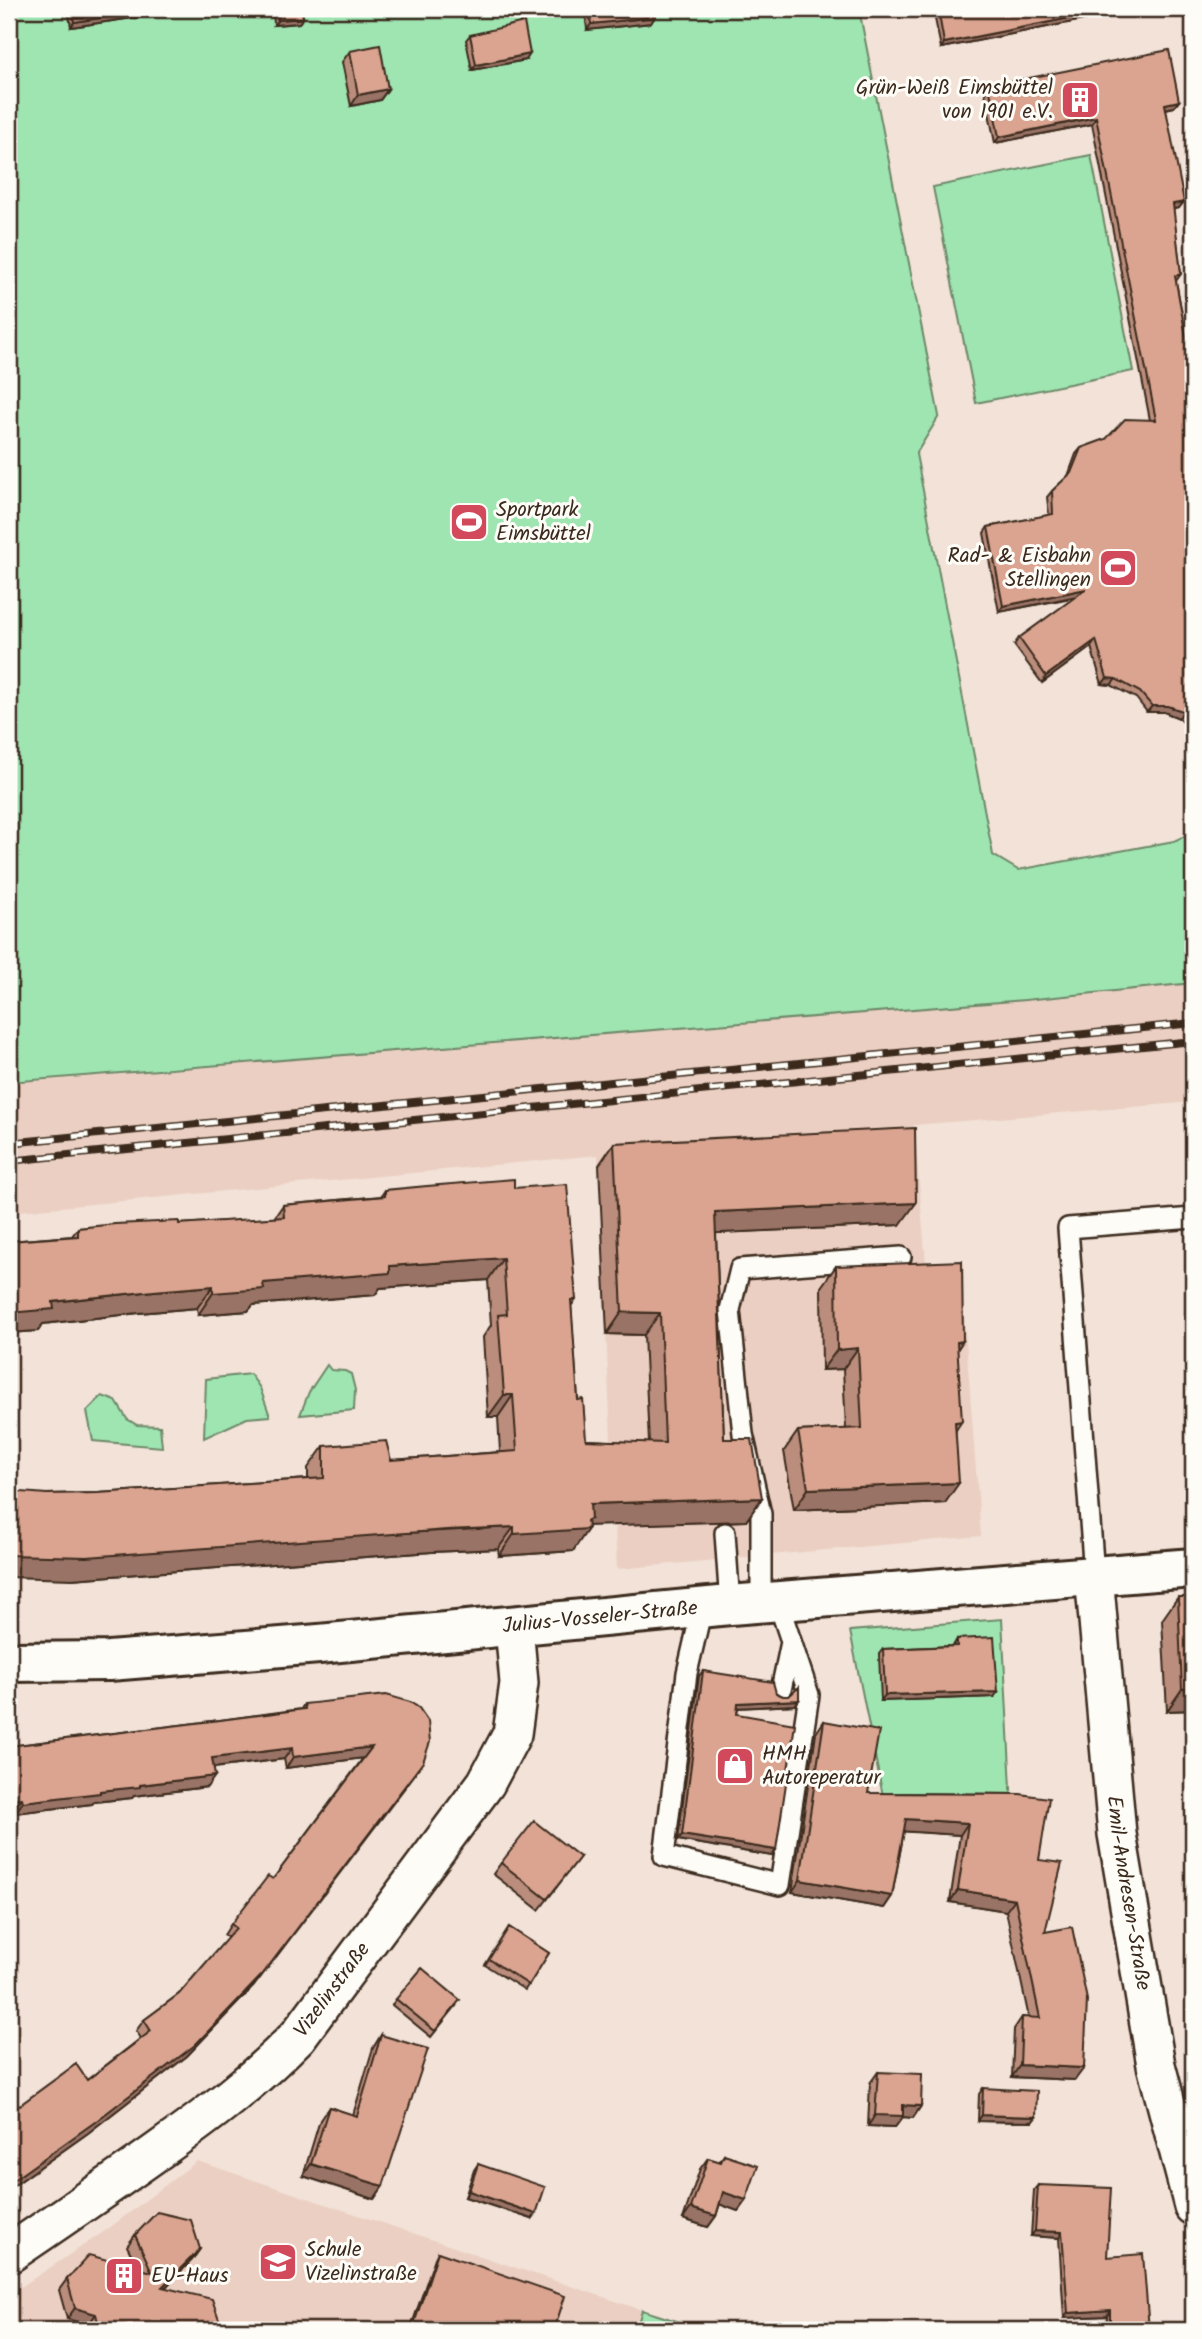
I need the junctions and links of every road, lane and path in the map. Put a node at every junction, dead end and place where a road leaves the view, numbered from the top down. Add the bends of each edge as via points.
1 (1193, 1218) edge
2 (901, 1257) dead end
3 (725, 1533) dead end
4 (1193, 1568) edge
5 (1094, 1575) junction
6 (743, 1605) junction
7 (514, 1626) junction
8 (791, 1641) junction
9 (9, 1662) edge
10 (781, 1690) dead end
11 (1193, 2206) edge
12 (9, 2254) edge

1 - 5 lane via 1068,1228
2 - 6 lane via 740,1269 730,1310 743,1434 761,1514
3 - 6 lane
4 - 5 street, Julius-Vosseler-Straße
5 - 6 street, Julius-Vosseler-Straße
5 - 11 street, Emil-Andresen-Straße via 1117,1834 1156,2065
6 - 7 street, Julius-Vosseler-Straße
6 - 8 lane
6 - 8 lane via 687,1673 664,1856 780,1885 809,1695
7 - 9 street, Julius-Vosseler-Straße via 109,1661
7 - 12 street, Vizelinstraße via 519,1683 512,1734 486,1783 298,2036 265,2070 214,2110
8 - 10 lane

